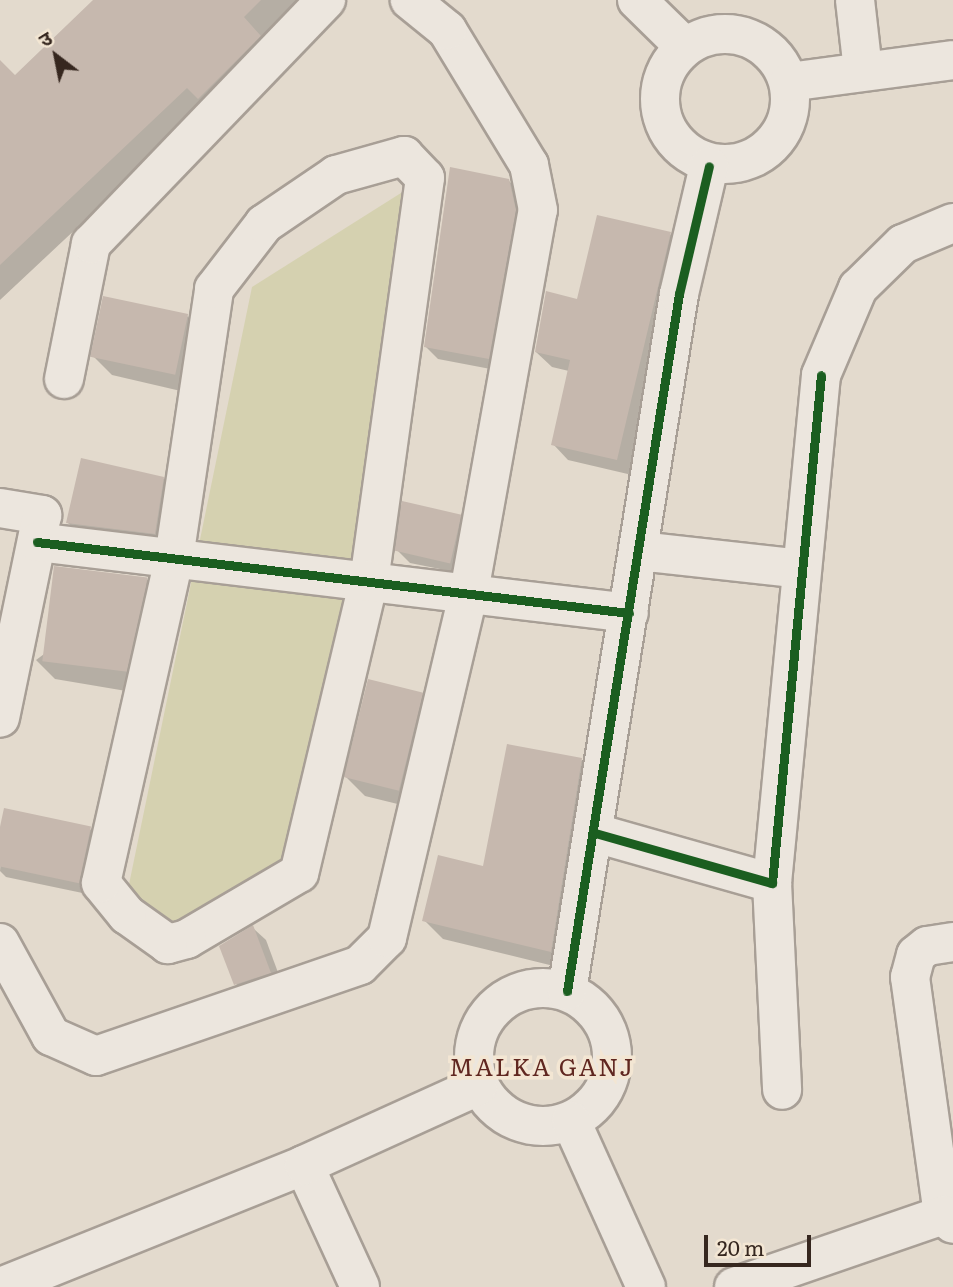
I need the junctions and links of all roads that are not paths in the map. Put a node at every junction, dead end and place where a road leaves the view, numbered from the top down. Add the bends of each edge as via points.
1 (326, 0) edge
2 (410, 0) edge
3 (637, 0) edge
4 (855, 0) edge
5 (685, 47) junction
6 (953, 60) edge
7 (863, 70) junction
8 (789, 82) junction
9 (709, 166) junction
10 (953, 223) edge
11 (64, 379) dead end
12 (0, 508) edge
13 (37, 542) junction
14 (639, 551) junction
15 (174, 558) junction
16 (801, 569) junction
17 (369, 580) junction
18 (469, 592) junction
19 (629, 613) junction
20 (7, 648) edge
21 (0, 718) edge
22 (595, 833) junction
23 (772, 883) junction
24 (953, 942) edge
25 (0, 943) edge
26 (568, 991) junction
27 (478, 1086) junction
28 (782, 1090) dead end
29 (571, 1121) junction
30 (304, 1165) junction
31 (948, 1219) edge
32 (1, 1287) edge
33 (360, 1287) edge
34 (646, 1287) edge
35 (734, 1287) edge

1 - 11 street via 91,244
2 - 18 street via 447,30 529,165 536,188 538,210
3 - 5 street
4 - 7 street
5 - 8 street via 708,35 758,42 777,59
5 - 9 street via 668,66 659,91 661,116 672,139
6 - 7 street
7 - 8 street
8 - 9 street via 790,108 782,132 765,151 742,163
9 - 14 street via 678,295
10 - 16 street via 903,244 858,288 821,376
12 - 13 street via 42,515
13 - 15 street
13 - 20 street
14 - 16 street
14 - 19 street
15 - 17 street
15 - 17 street via 101,883 127,915 168,944 187,940 299,873
15 - 17 street via 214,289 264,223 337,175 404,156 425,178
16 - 23 street
17 - 18 street
18 - 19 street
18 - 25 street via 387,939 360,965 96,1056 51,1036
19 - 22 street
20 - 21 street
22 - 23 street
22 - 26 street
23 - 28 street
24 - 31 street via 927,946 916,955 910,976
26 - 27 street via 540,987 513,993 491,1010 477,1033 472,1060
26 - 29 street via 591,1006 606,1028 613,1054 609,1082 594,1105
27 - 29 street via 494,1108 518,1123 545,1127
27 - 30 street
29 - 34 street
30 - 32 street
30 - 33 street
31 - 35 street

